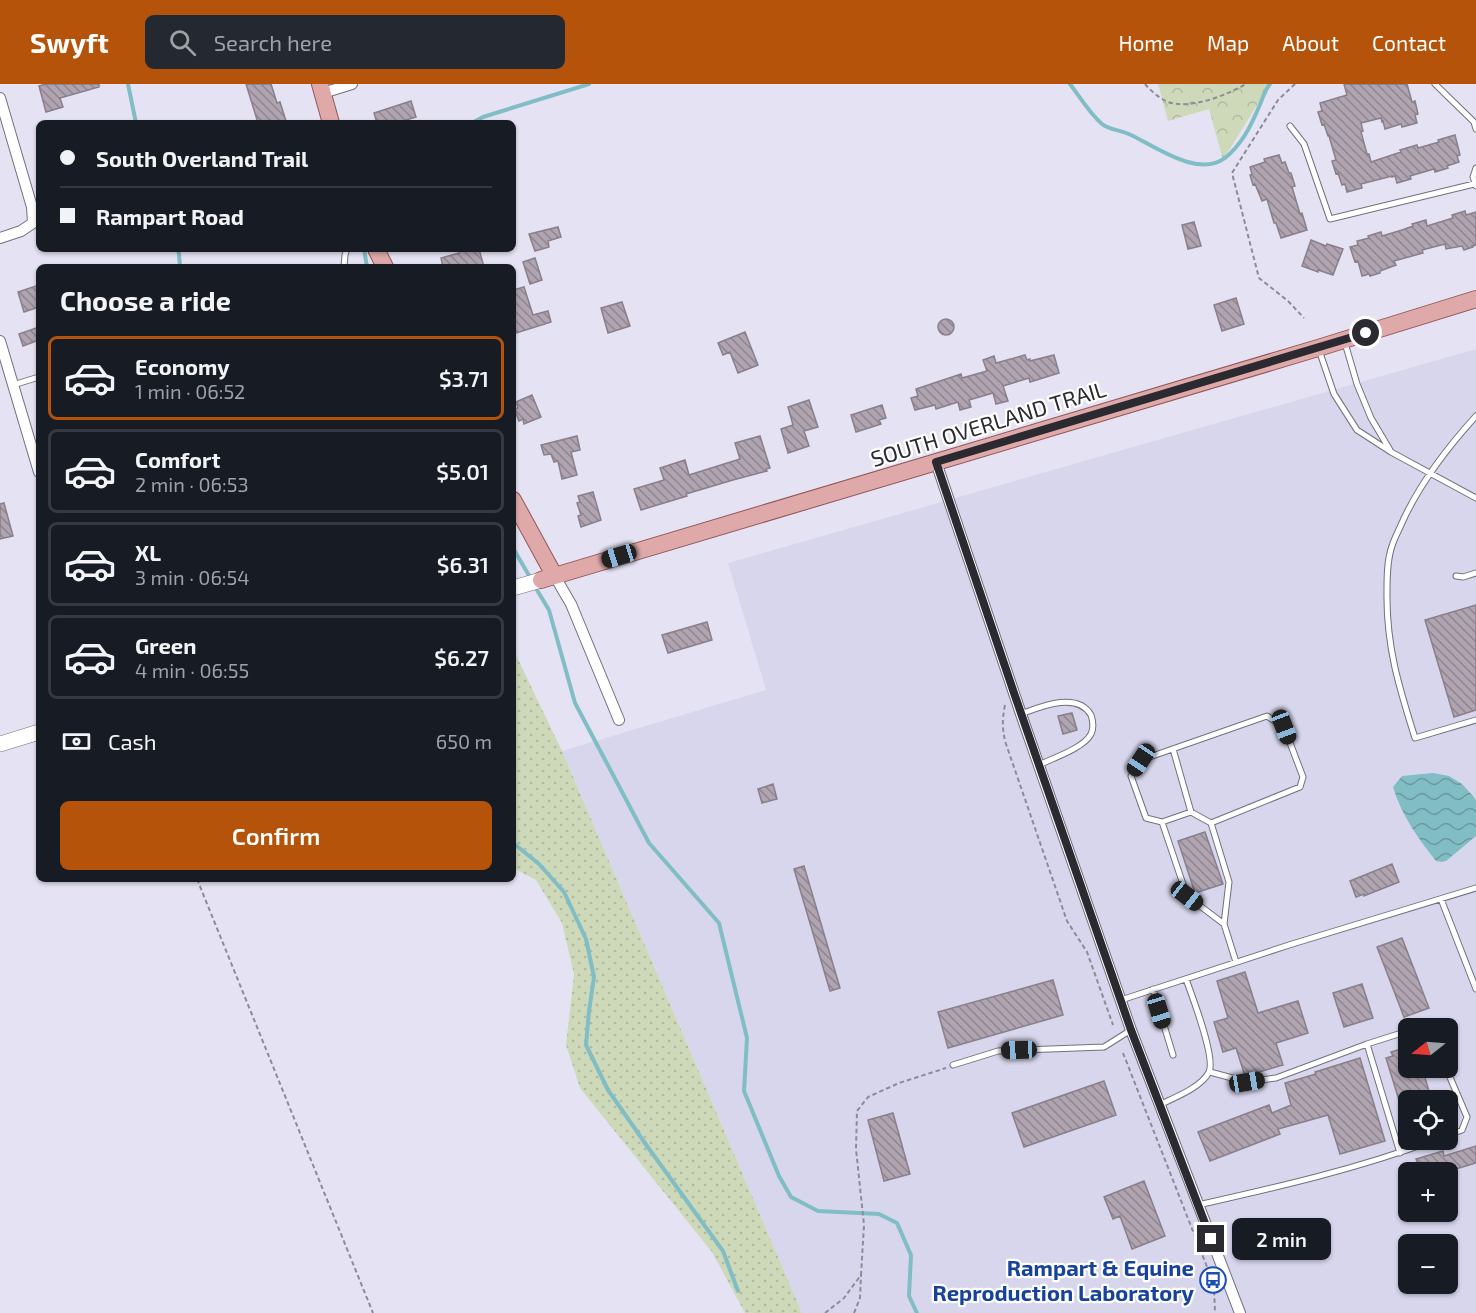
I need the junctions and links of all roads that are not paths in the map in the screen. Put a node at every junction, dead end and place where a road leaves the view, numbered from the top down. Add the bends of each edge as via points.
1 (352, 84) edge
2 (1435, 84) edge
3 (321, 89) edge
4 (0, 98) edge
5 (330, 120) edge
6 (1290, 126) dead end
7 (1476, 129) edge
8 (1476, 168) edge
9 (1475, 185) edge
10 (0, 238) edge
11 (1476, 299) edge
12 (1344, 340) junction
13 (0, 341) edge
14 (1318, 348) junction
15 (36, 378) edge
16 (13, 385) junction
17 (1476, 416) edge
18 (1391, 452) junction
19 (36, 462) edge
20 (936, 462) junction
21 (1430, 474) junction
22 (1476, 498) edge
23 (516, 507) edge
24 (1476, 573) edge
25 (1456, 576) dead end
26 (548, 578) junction
27 (518, 587) edge
28 (1021, 714) junction
29 (619, 720) dead end
30 (1476, 720) edge
31 (36, 733) edge
32 (0, 744) edge
33 (1173, 749) junction
34 (1039, 765) junction
35 (1191, 812) junction
36 (1162, 822) junction
37 (1211, 823) junction
38 (1476, 888) edge
39 (1441, 899) junction
40 (1224, 924) junction
41 (1236, 963) junction
42 (1186, 979) junction
43 (1153, 989) junction
44 (1476, 989) edge
45 (1121, 1000) junction
46 (1131, 1030) junction
47 (1398, 1034) edge
48 (1367, 1044) junction
49 (1173, 1055) dead end
50 (953, 1065) road end
51 (1210, 1072) junction
52 (1458, 1096) edge
53 (1160, 1105) junction
54 (1458, 1131) edge
55 (1408, 1150) edge
56 (1400, 1153) junction
57 (1198, 1205) junction
58 (1240, 1313) edge

1 - 3 street
2 - 7 lane via 1474,122
3 - 5 main road
4 - 10 street via 32,207 33,223
6 - 9 lane via 1304,144 1330,219
8 - 9 lane
11 - 12 main road, SOUTH OVERLAND TRAIL
12 - 14 main road, SOUTH OVERLAND TRAIL
12 - 18 lane via 1371,418
13 - 16 street
14 - 18 lane via 1334,394 1357,430
14 - 20 main road, SOUTH OVERLAND TRAIL
15 - 16 lane
16 - 19 street
17 - 21 lane
18 - 21 lane
20 - 26 main road, SOUTH OVERLAND TRAIL
20 - 28 street
21 - 22 lane
21 - 30 lane via 1392,546 1386,609 1389,644 1415,738
23 - 26 main road
24 - 25 lane
26 - 27 main road, SOUTH OVERLAND TRAIL
26 - 29 street via 571,604
28 - 34 street
28 - 34 lane via 1070,703 1083,707 1092,719 1094,726 1084,742
31 - 32 main road
33 - 35 lane
33 - 36 lane via 1141,760 1131,776 1146,818
33 - 37 lane via 1267,716 1284,727 1303,777 1300,787
34 - 45 street
35 - 36 lane
35 - 37 lane
36 - 40 lane via 1187,896
37 - 40 lane via 1229,882
38 - 39 lane
39 - 41 lane
39 - 44 lane
40 - 41 lane
41 - 42 lane
42 - 43 lane
42 - 51 lane via 1211,1056
43 - 45 lane
43 - 49 lane
45 - 46 street
46 - 50 lane via 1104,1047 998,1051
46 - 53 street
47 - 48 lane
48 - 51 lane via 1276,1078 1247,1082
48 - 56 lane
51 - 53 lane via 1198,1084
52 - 54 lane via 1467,1117
53 - 57 street
55 - 56 lane
56 - 57 lane
57 - 58 street

